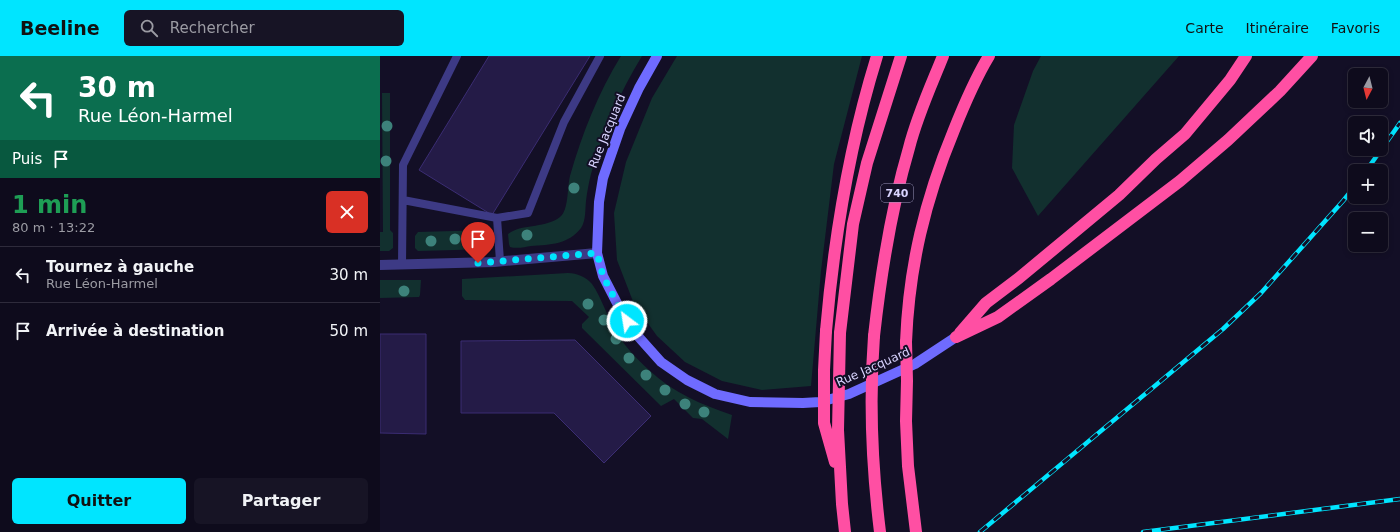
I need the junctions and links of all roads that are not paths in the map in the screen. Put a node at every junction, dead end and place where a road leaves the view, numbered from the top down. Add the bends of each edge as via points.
1 (457, 56) edge
2 (600, 56) edge
3 (657, 56) edge
4 (877, 56) edge
5 (901, 56) edge
6 (943, 56) edge
7 (989, 56) edge
8 (1246, 56) edge
9 (1312, 56) edge
10 (403, 200) junction
11 (497, 218) junction
12 (597, 253) junction
13 (500, 262) junction
14 (380, 265) edge
15 (402, 265) junction
16 (956, 337) junction
17 (841, 487) junction
18 (845, 532) edge
19 (880, 532) edge
20 (916, 532) edge

1 - 10 lane via 403,165
2 - 11 lane via 564,122 528,213
3 - 12 main road, Rue Jacquard via 620,129 603,178 599,202
4 - 17 highway, bridge via 850,158 830,279 824,370 824,423
5 - 17 highway, bridge via 867,164 853,224 840,333 838,430
6 - 19 highway, 740, bridge via 909,146 884,258 871,373 873,467
7 - 20 highway, bridge via 945,151 927,204 917,243 907,306 906,421 908,466
8 - 16 highway via 1230,80 1185,134 1119,195 986,303
9 - 16 highway via 1228,140 1180,180 998,317
10 - 11 lane
10 - 15 lane
11 - 13 lane
12 - 13 street
12 - 16 main road, Rue Jacquard via 603,276 636,334 661,362 687,380 715,394 750,402 820,402 849,394 915,364
13 - 15 street
14 - 15 street
17 - 18 highway, bridge

